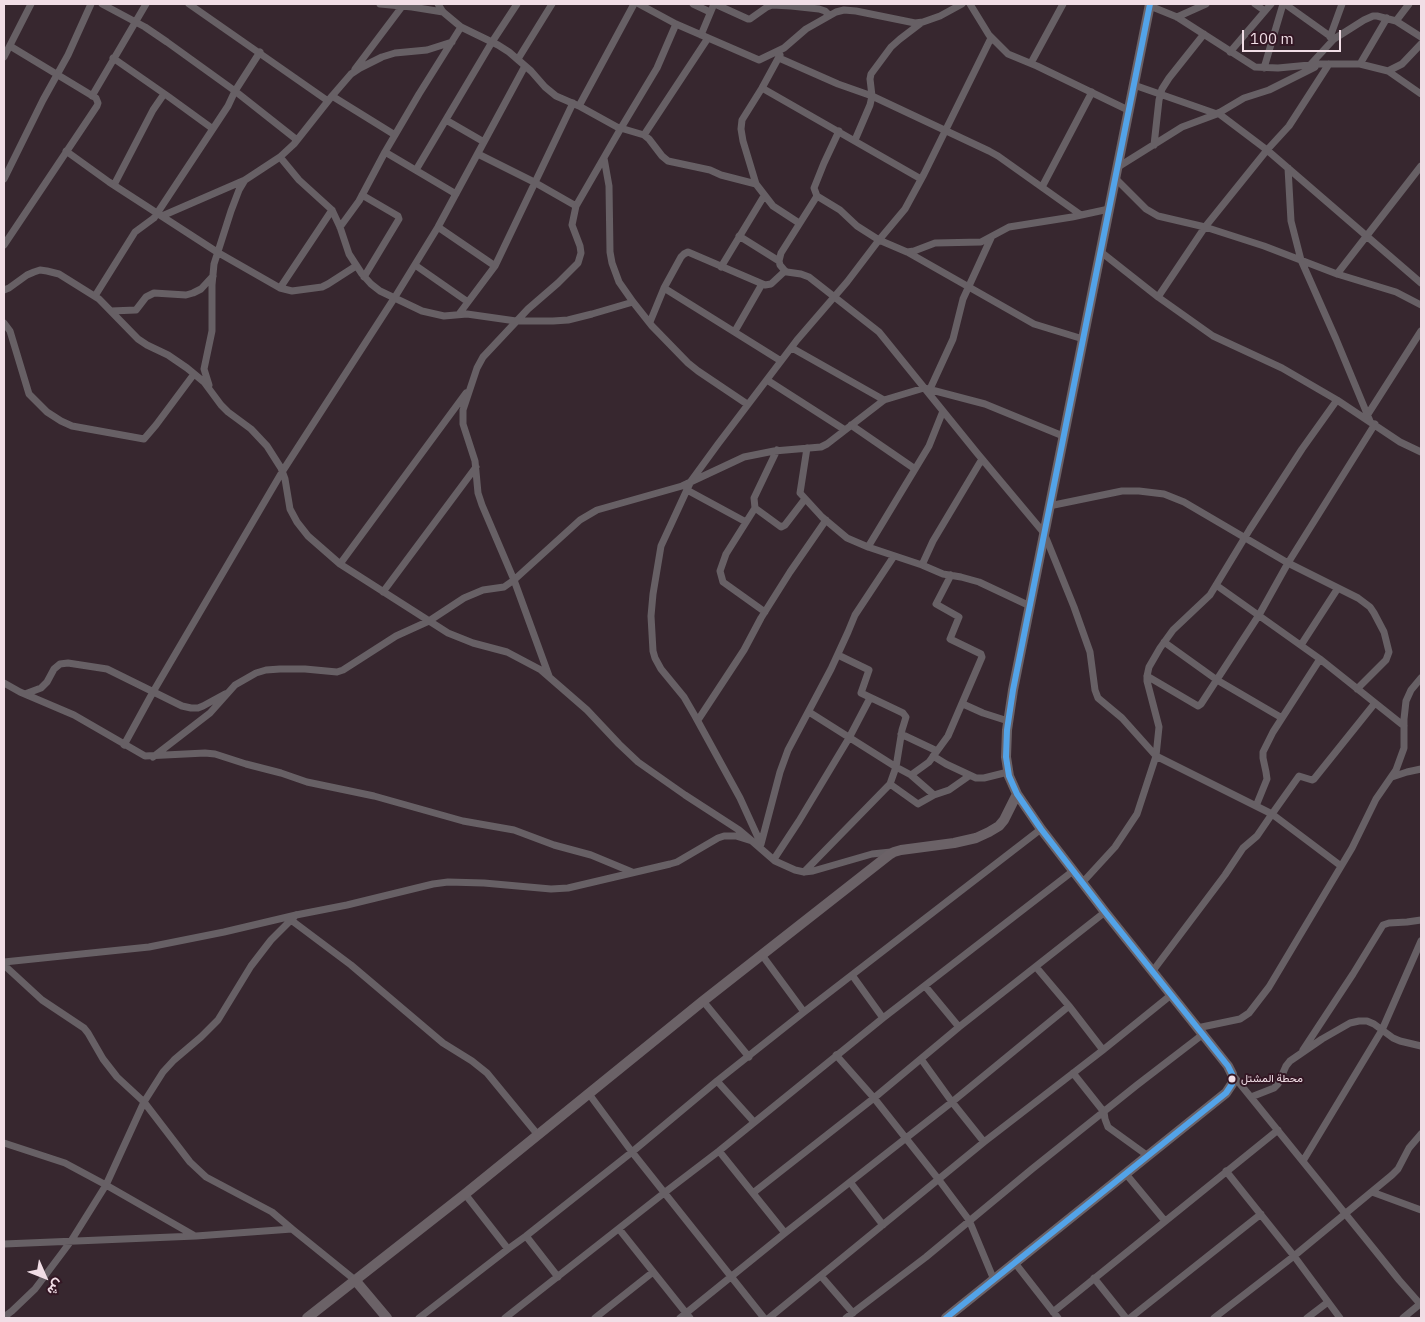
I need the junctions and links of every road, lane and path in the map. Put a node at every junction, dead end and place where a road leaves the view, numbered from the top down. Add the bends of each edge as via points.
1 (31, 4) edge
2 (91, 4) edge
3 (102, 4) edge
4 (146, 4) edge
5 (189, 4) edge
6 (380, 4) edge
7 (438, 4) edge
8 (517, 4) edge
9 (552, 4) edge
10 (634, 4) edge
11 (639, 4) edge
12 (693, 4) edge
13 (714, 4) edge
14 (844, 4) edge
15 (962, 4) edge
16 (970, 4) edge
17 (1063, 4) edge
18 (1206, 4) edge
19 (1256, 4) edge
20 (1271, 4) edge
21 (1284, 4) edge
22 (1342, 4) edge
23 (1409, 4) edge
24 (403, 5) edge
25 (1150, 5) edge
26 (651, 7) edge
27 (1265, 11) junction
28 (443, 12) junction
29 (710, 12) junction
30 (832, 13) junction
31 (1177, 17) junction
32 (1386, 18) junction
33 (135, 21) junction
34 (1396, 21) junction
35 (923, 22) junction
36 (676, 24) junction
37 (461, 27) junction
38 (1204, 34) junction
39 (705, 36) junction
40 (1421, 37) edge
41 (991, 38) junction
42 (1332, 38) junction
43 (452, 42) junction
44 (492, 42) junction
45 (1421, 44) edge
46 (10, 46) junction
47 (784, 48) junction
48 (260, 52) junction
49 (1230, 52) junction
50 (4, 57) edge
51 (113, 58) junction
52 (779, 58) junction
53 (518, 59) junction
54 (1032, 63) junction
55 (1320, 64) junction
56 (1329, 64) junction
57 (1360, 64) junction
58 (1310, 65) junction
59 (525, 66) junction
60 (1264, 68) junction
61 (1388, 72) junction
62 (351, 74) junction
63 (57, 76) junction
64 (1134, 85) junction
65 (762, 88) junction
66 (235, 91) junction
67 (1092, 92) junction
68 (164, 94) junction
69 (1421, 94) edge
70 (1160, 95) junction
71 (92, 96) junction
72 (872, 96) junction
73 (330, 98) junction
74 (576, 105) junction
75 (1128, 110) junction
76 (1217, 113) junction
77 (446, 120) junction
78 (620, 128) junction
79 (213, 129) junction
80 (945, 131) junction
81 (839, 132) junction
82 (395, 135) junction
83 (644, 135) junction
84 (297, 140) junction
85 (855, 140) junction
86 (484, 142) junction
87 (1154, 145) junction
88 (1267, 150) junction
89 (66, 151) junction
90 (385, 152) junction
91 (478, 154) junction
92 (280, 157) junction
93 (604, 158) junction
94 (1421, 166) edge
95 (1118, 167) junction
96 (1288, 168) junction
97 (416, 170) junction
98 (1116, 178) junction
99 (922, 179) junction
100 (4, 180) edge
101 (245, 180) junction
102 (534, 182) junction
103 (756, 184) junction
104 (114, 185) junction
105 (1042, 187) junction
106 (456, 194) junction
107 (362, 195) junction
108 (764, 196) junction
109 (816, 196) junction
110 (576, 206) junction
111 (1109, 209) junction
112 (332, 210) junction
113 (159, 214) junction
114 (1081, 215) junction
115 (799, 223) junction
116 (340, 227) junction
117 (438, 227) junction
118 (1205, 227) junction
119 (739, 236) junction
120 (1367, 236) junction
121 (991, 237) junction
122 (879, 240) junction
123 (4, 245) edge
124 (218, 252) junction
125 (910, 252) junction
126 (1101, 252) junction
127 (1300, 260) junction
128 (779, 261) junction
129 (414, 265) junction
130 (356, 266) junction
131 (495, 266) junction
132 (721, 267) junction
133 (785, 271) junction
134 (1337, 274) junction
135 (213, 276) junction
136 (364, 277) junction
137 (1421, 283) edge
138 (762, 284) junction
139 (968, 286) junction
140 (280, 288) junction
141 (664, 288) junction
142 (4, 290) edge
143 (95, 296) junction
144 (395, 297) junction
145 (834, 297) junction
146 (1158, 297) junction
147 (1421, 297) edge
148 (1410, 300) junction
149 (468, 302) junction
150 (633, 302) junction
151 (1421, 305) edge
152 (111, 311) junction
153 (459, 314) junction
154 (516, 321) junction
155 (650, 322) junction
156 (4, 324) edge
157 (735, 331) junction
158 (1421, 331) edge
159 (1083, 339) junction
160 (792, 348) junction
161 (782, 361) junction
162 (194, 374) junction
163 (767, 380) junction
164 (469, 388) junction
165 (927, 388) junction
166 (211, 390) junction
167 (884, 400) junction
168 (1337, 400) junction
169 (747, 404) junction
170 (943, 411) junction
171 (1371, 420) junction
172 (851, 425) junction
173 (845, 430) junction
174 (1063, 436) junction
175 (807, 448) junction
176 (777, 450) junction
177 (1421, 452) edge
178 (982, 459) junction
179 (476, 467) junction
180 (915, 469) junction
181 (282, 472) junction
182 (691, 481) junction
183 (687, 490) junction
184 (805, 499) junction
185 (1049, 506) junction
186 (755, 508) junction
187 (826, 520) junction
188 (746, 522) junction
189 (1044, 533) junction
190 (1245, 537) junction
191 (868, 547) junction
192 (894, 556) junction
193 (1288, 563) junction
194 (340, 564) junction
195 (922, 565) junction
196 (951, 575) junction
197 (514, 580) junction
198 (1216, 585) junction
199 (1338, 588) junction
200 (384, 592) junction
201 (1030, 606) junction
202 (765, 612) junction
203 (1260, 615) junction
204 (429, 621) junction
205 (1164, 642) junction
206 (1301, 645) junction
207 (838, 655) junction
208 (1320, 659) junction
209 (1147, 676) junction
210 (550, 678) junction
211 (1421, 678) edge
212 (1217, 680) junction
213 (4, 683) edge
214 (1357, 689) junction
215 (229, 691) junction
216 (153, 692) junction
217 (25, 694) junction
218 (870, 698) junction
219 (1375, 703) junction
220 (963, 704) junction
221 (808, 712) junction
222 (1282, 718) junction
223 (698, 720) junction
224 (1008, 721) junction
225 (1404, 726) junction
226 (901, 734) junction
227 (849, 738) junction
228 (124, 745) junction
229 (935, 753) junction
230 (1156, 756) junction
231 (153, 757) junction
232 (896, 768) junction
233 (1421, 769) edge
234 (1008, 772) junction
235 (911, 775) junction
236 (969, 776) junction
237 (1392, 777) junction
238 (890, 784) junction
239 (1017, 794) junction
240 (934, 795) junction
241 (1256, 806) junction
242 (1272, 814) junction
243 (1041, 829) junction
244 (752, 841) junction
245 (760, 846) junction
246 (894, 852) junction
247 (774, 859) junction
248 (1341, 866) junction
249 (1073, 871) junction
250 (632, 872) junction
251 (804, 872) junction
252 (1082, 883) junction
253 (1105, 912) junction
254 (294, 917) junction
255 (1421, 920) edge
256 (1421, 941) edge
257 (762, 955) junction
258 (4, 963) edge
259 (1036, 967) junction
260 (1152, 972) junction
261 (852, 975) junction
262 (925, 986) junction
263 (1171, 995) junction
264 (703, 1001) junction
265 (1069, 1006) junction
266 (804, 1012) junction
267 (883, 1018) junction
268 (959, 1027) junction
269 (1382, 1030) junction
270 (1199, 1032) junction
271 (1421, 1046) edge
272 (1103, 1050) junction
273 (836, 1055) junction
274 (1300, 1055) junction
275 (748, 1057) junction
276 (921, 1059) junction
277 (1073, 1073) junction
278 (1232, 1074) junction
279 (717, 1081) junction
280 (1230, 1087) junction
281 (1245, 1089) junction
282 (589, 1094) junction
283 (1251, 1097) junction
284 (874, 1098) junction
285 (144, 1102) junction
286 (952, 1102) junction
287 (1104, 1112) junction
288 (754, 1122) junction
289 (1278, 1130) junction
290 (1421, 1134) edge
291 (538, 1135) junction
292 (906, 1139) junction
293 (4, 1142) edge
294 (984, 1142) junction
295 (719, 1151) junction
296 (632, 1152) junction
297 (1148, 1156) junction
298 (1303, 1161) junction
299 (1226, 1171) junction
300 (1126, 1174) junction
301 (939, 1180) junction
302 (850, 1182) junction
303 (106, 1185) junction
304 (1372, 1192) junction
305 (664, 1193) junction
306 (753, 1193) junction
307 (465, 1194) junction
308 (1421, 1210) edge
309 (1261, 1214) junction
310 (1346, 1214) junction
311 (969, 1220) junction
312 (1165, 1221) junction
313 (883, 1225) junction
314 (618, 1229) junction
315 (292, 1230) junction
316 (785, 1233) junction
317 (196, 1236) junction
318 (526, 1236) junction
319 (71, 1241) junction
320 (4, 1244) edge
321 (508, 1249) junction
322 (1294, 1256) junction
323 (1015, 1263) junction
324 (653, 1272) junction
325 (821, 1276) junction
326 (558, 1277) junction
327 (731, 1278) junction
328 (1094, 1278) junction
329 (355, 1280) junction
330 (994, 1280) junction
331 (1328, 1302) junction
332 (1421, 1304) edge
333 (853, 1313) junction
334 (1055, 1315) edge
335 (4, 1317) edge
336 (685, 1317) edge
337 (1407, 1317) edge
338 (306, 1318) edge
339 (387, 1318) edge
340 (419, 1318) edge
341 (505, 1318) edge
342 (595, 1318) edge
343 (764, 1318) edge
344 (769, 1318) edge
345 (846, 1318) edge
346 (946, 1318) edge
347 (1126, 1318) edge
348 (1130, 1318) edge
349 (1214, 1318) edge
350 (1308, 1318) edge
351 (1340, 1318) edge

1 - 46 street
2 - 63 street
3 - 33 street
4 - 33 street
5 - 48 street
6 - 24 street
7 - 28 street
8 - 44 street
9 - 53 street
10 - 74 street
11 - 26 street
12 - 29 street
13 - 29 street
13 - 30 street via 750,19 772,6
14 - 30 street
15 - 35 street
16 - 41 street
17 - 54 street
18 - 31 street
19 - 27 street
20 - 27 street
21 - 42 street
21 - 60 street
22 - 42 street
23 - 34 street
24 - 28 street
24 - 62 street
25 - 31 street
25 - 64 street
26 - 36 street
27 - 49 street
28 - 37 street
29 - 39 street
30 - 35 street via 856,11
30 - 47 street
31 - 38 street
32 - 34 street
32 - 42 street via 1373,16
32 - 57 street
33 - 51 street
33 - 66 street
34 - 40 street
35 - 72 street via 891,47 875,67 870,79
36 - 39 street
36 - 78 street via 657,68
37 - 43 street
37 - 44 street
38 - 49 street
38 - 70 street via 1169,78
39 - 47 street via 759,60
39 - 83 street
41 - 54 street via 1008,54
41 - 80 street
42 - 58 street
43 - 62 street via 427,50 382,57
43 - 82 street
44 - 53 street
44 - 77 street
45 - 61 street via 1402,64
46 - 50 street
46 - 63 street
47 - 52 street
48 - 66 street
48 - 73 street
49 - 60 street via 1255,67
51 - 68 street
51 - 71 street
52 - 65 street
52 - 72 street
53 - 59 street
54 - 67 street
55 - 56 street
55 - 58 street
55 - 76 street
56 - 57 street
56 - 88 street via 1289,126
57 - 61 street
58 - 60 street
59 - 74 street via 550,92
59 - 86 street
61 - 69 street
62 - 73 street
63 - 71 street
63 - 100 street
64 - 70 street
64 - 75 street
65 - 81 street
65 - 103 street via 741,124
66 - 79 street
66 - 84 street
67 - 75 street
67 - 105 street
68 - 79 street
68 - 104 street
70 - 76 street
70 - 87 street
71 - 89 street via 97,100 97,106
72 - 80 street
72 - 85 street
73 - 82 street
73 - 84 street
74 - 78 street
74 - 102 street
75 - 95 street
76 - 87 street via 1182,127
76 - 88 street
77 - 86 street
77 - 97 street
78 - 83 street
78 - 93 street
79 - 113 street
80 - 99 street
80 - 105 street via 998,156
81 - 85 street
81 - 109 street via 814,188
82 - 90 street
83 - 103 street via 668,161
84 - 92 street
85 - 99 street
86 - 91 street
87 - 95 street
88 - 96 street
88 - 118 street
89 - 104 street
89 - 123 street
90 - 97 street
90 - 107 street
91 - 102 street
91 - 106 street
92 - 101 street
92 - 112 street via 299,180
93 - 110 street
93 - 150 street via 609,186 612,263 619,282
94 - 120 street
95 - 98 street
96 - 120 street
96 - 127 street via 1291,221
97 - 106 street
98 - 111 street
98 - 118 street via 1152,214
99 - 122 street via 903,212
101 - 113 street
101 - 124 street via 236,196
102 - 110 street
102 - 131 street
103 - 108 street
104 - 113 street
105 - 114 street
106 - 117 street
107 - 116 street
107 - 136 street via 399,219
108 - 115 street
108 - 119 street
109 - 115 street
109 - 122 street
110 - 154 street via 572,225 580,246 578,263
111 - 114 street
111 - 126 street
112 - 116 street
112 - 140 street
113 - 124 street
113 - 143 street via 135,232
114 - 121 street via 1008,228
115 - 128 street
116 - 130 street
117 - 129 street
117 - 131 street
118 - 127 street
118 - 146 street
119 - 128 street
119 - 132 street
120 - 134 street
120 - 137 street
121 - 125 street via 977,242 930,244
121 - 139 street
122 - 125 street
122 - 145 street
124 - 135 street
124 - 140 street
125 - 139 street
126 - 146 street
126 - 159 street
127 - 134 street
127 - 171 street
128 - 133 street
129 - 144 street
129 - 149 street
130 - 136 street
130 - 140 street via 322,287 292,291
131 - 149 street
132 - 138 street
132 - 141 street via 688,252 681,257
133 - 138 street via 771,284
133 - 145 street via 805,275
134 - 148 street via 1396,292
135 - 152 street via 193,293 154,293 146,297 136,310
135 - 166 street via 212,331 204,369
136 - 144 street via 380,291
138 - 157 street
139 - 159 street via 1034,324
139 - 165 street via 960,305 953,339
141 - 155 street
141 - 157 street
142 - 143 street via 40,270 59,274
143 - 152 street
144 - 153 street via 431,314
144 - 181 street
145 - 160 street
145 - 165 street via 879,332
146 - 168 street via 1220,341 1274,363
147 - 148 street
148 - 151 street
149 - 153 street
150 - 154 street via 568,320
150 - 155 street
152 - 162 street via 138,339
153 - 154 street
154 - 164 street via 483,357
155 - 169 street via 694,368
156 - 162 street via 10,331 29,394 47,412 72,426 144,439
157 - 161 street
158 - 171 street
159 - 174 street
160 - 161 street
160 - 167 street
161 - 163 street
162 - 166 street
163 - 169 street
163 - 173 street
164 - 179 street via 462,417
164 - 194 street
165 - 167 street
165 - 170 street
165 - 174 street via 985,404
166 - 181 street via 221,405 251,428 267,446
167 - 172 street
168 - 171 street
168 - 190 street
169 - 182 street
170 - 178 street
170 - 180 street
171 - 177 street via 1400,442
171 - 193 street
172 - 173 street
172 - 180 street
173 - 175 street via 821,447
174 - 185 street
175 - 176 street
175 - 184 street via 800,492
176 - 182 street via 736,460
176 - 186 street via 754,498
178 - 189 street
178 - 195 street
179 - 197 street via 482,505
179 - 200 street
180 - 191 street
181 - 194 street via 290,509 297,522
181 - 216 street
182 - 183 street
182 - 197 street via 609,506 580,520
183 - 188 street
183 - 223 street via 661,546 651,616 655,658
184 - 186 street via 782,527
184 - 187 street
185 - 189 street
185 - 190 street via 1122,491 1164,494
186 - 188 street
187 - 191 street via 847,538
187 - 202 street
188 - 202 street via 726,554 721,577 723,582
189 - 201 street
189 - 230 street via 1090,652 1096,695
190 - 193 street
190 - 198 street
191 - 192 street
192 - 195 street
192 - 207 street via 858,608
193 - 199 street
193 - 203 street
194 - 200 street
195 - 196 street
196 - 201 street via 978,582
196 - 220 street via 936,604 959,617 950,639 982,656
197 - 204 street via 504,587 475,593
197 - 210 street
198 - 203 street
198 - 205 street
199 - 206 street
199 - 214 street via 1370,607 1384,632 1389,652 1386,660
200 - 204 street
201 - 224 street
202 - 223 street
203 - 206 street
203 - 212 street
204 - 210 street via 454,636 507,652
204 - 215 street via 396,636 343,670 266,670 248,676
205 - 209 street
205 - 212 street
206 - 208 street
207 - 218 street via 869,670 860,693
207 - 221 street
208 - 214 street
208 - 222 street
209 - 212 street via 1199,706
209 - 230 street via 1159,727
210 - 244 street via 638,762
211 - 225 street via 1406,701
212 - 222 street
213 - 217 street
214 - 219 street
215 - 216 street via 198,708 182,706
215 - 231 street via 210,713
216 - 217 street via 107,669 68,663 54,669 41,688
216 - 228 street
217 - 228 street via 74,716
218 - 226 street via 905,715
218 - 227 street
219 - 225 street
219 - 242 street via 1314,780 1299,776
220 - 224 street
220 - 229 street via 951,731
221 - 227 street
221 - 245 street via 780,772
222 - 241 street via 1263,752 1267,779
223 - 245 street via 740,798
224 - 234 street
225 - 237 street via 1404,748
226 - 229 street
226 - 232 street
227 - 232 street
227 - 247 street
228 - 231 street
229 - 235 street
229 - 236 street via 946,764
230 - 241 street
230 - 252 street via 1133,821 1115,847
231 - 250 street via 216,754 307,782 514,830
232 - 235 street
232 - 238 street
233 - 237 street
234 - 236 street via 980,779
234 - 239 street
235 - 240 street
236 - 240 street via 949,790
237 - 248 street via 1376,799
238 - 240 street via 916,804
238 - 251 street
239 - 243 street
239 - 246 street via 1004,820 989,832 954,844
241 - 242 street
242 - 248 street
242 - 260 street via 1257,836 1243,848
243 - 249 street
243 - 261 street
244 - 245 street
244 - 250 street via 724,836 677,862
245 - 247 street
246 - 251 street via 872,854
246 - 257 street
247 - 251 street
248 - 270 street via 1269,987 1249,1013
249 - 252 street
249 - 262 street
250 - 254 street via 559,889 442,883
252 - 253 street
253 - 259 street
253 - 260 street
254 - 258 street via 149,947
254 - 285 street via 251,966 218,1020 168,1066
254 - 291 street via 443,1043 487,1073
255 - 274 street via 1382,925
256 - 269 street
257 - 264 street
257 - 266 street
258 - 285 street via 42,1000 84,1028 117,1078
259 - 265 street
259 - 268 street
260 - 263 street
261 - 266 street
261 - 267 street
262 - 267 street
262 - 268 street
263 - 270 street
263 - 272 street
264 - 275 street
264 - 282 street
265 - 272 street
265 - 286 street
266 - 275 street
267 - 273 street
268 - 276 street
269 - 271 street via 1400,1041
269 - 274 street via 1367,1021 1350,1023
269 - 298 street
270 - 278 street
270 - 287 street
272 - 277 street
273 - 284 street
273 - 288 street
274 - 283 street via 1288,1064 1276,1086
275 - 279 street
276 - 284 street
276 - 286 street
277 - 287 street
277 - 294 street
278 - 280 street
278 - 281 street
279 - 288 street
279 - 296 street
280 - 281 street
280 - 297 street
281 - 283 street
282 - 291 street
282 - 296 street
283 - 289 street
284 - 292 street
284 - 306 street
285 - 303 street
285 - 315 street via 190,1162 206,1177 272,1212
286 - 292 street
286 - 294 street
287 - 297 street via 1108,1127
287 - 311 street
288 - 295 street
289 - 298 street
289 - 299 street
290 - 304 street via 1398,1169
291 - 307 street
292 - 301 street
292 - 302 street
293 - 303 street via 65,1162
294 - 301 street
295 - 305 street
295 - 306 street
296 - 305 street
296 - 318 street
297 - 300 street
298 - 310 street
299 - 309 street
299 - 312 street
300 - 312 street
300 - 323 street
301 - 311 street
301 - 313 street
302 - 313 street
302 - 316 street
303 - 317 street
303 - 319 street
304 - 308 street
304 - 310 street
305 - 314 street
305 - 327 street
306 - 316 street
307 - 321 street
307 - 329 street
309 - 322 street
309 - 348 street
310 - 322 street
310 - 332 street
311 - 330 street
311 - 333 street
312 - 328 street
313 - 325 street
314 - 324 street
314 - 326 street
315 - 317 street
315 - 329 street
316 - 327 street
317 - 319 street
318 - 321 street
318 - 326 street
319 - 320 street
319 - 335 street via 35,1289
321 - 340 street
322 - 331 street
322 - 349 street
323 - 330 street
323 - 334 street
324 - 336 street
324 - 342 street
325 - 333 street
325 - 344 street
326 - 341 street
327 - 336 street
327 - 343 street
328 - 334 street
328 - 347 street
329 - 338 street
329 - 339 street
330 - 346 street
331 - 350 street
331 - 351 street
332 - 337 street
333 - 345 street

